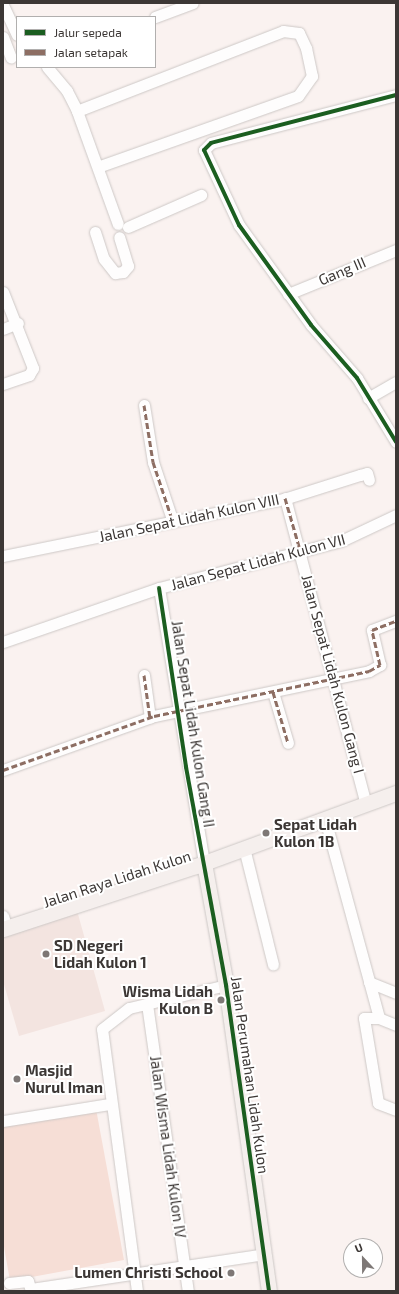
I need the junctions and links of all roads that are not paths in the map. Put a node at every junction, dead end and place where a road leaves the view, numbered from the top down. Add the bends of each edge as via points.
1 (7, 3) edge
2 (193, 3) edge
3 (3, 5) edge
4 (156, 17) edge
5 (16, 33) edge
6 (3, 37) edge
7 (11, 58) dead end
8 (48, 68) edge
9 (396, 95) edge
10 (77, 111) junction
11 (98, 167) junction
12 (201, 195) dead end
13 (123, 226) junction
14 (95, 232) dead end
15 (396, 250) edge
16 (3, 292) edge
17 (288, 294) junction
18 (18, 324) junction
19 (3, 329) edge
20 (396, 382) edge
21 (3, 384) edge
22 (368, 398) junction
23 (144, 405) dead end
24 (394, 435) edge
25 (369, 480) dead end
26 (285, 498) junction
27 (396, 515) edge
28 (173, 522) junction
29 (301, 553) junction
30 (3, 556) edge
31 (159, 588) junction
32 (396, 621) edge
33 (3, 642) edge
34 (144, 675) dead end
35 (334, 678) junction
36 (273, 692) junction
37 (177, 711) junction
38 (150, 718) junction
39 (288, 743) dead end
40 (3, 770) edge
41 (396, 793) edge
42 (366, 804) junction
43 (325, 819) junction
44 (244, 848) junction
45 (204, 863) junction
46 (4, 925) edge
47 (273, 964) dead end
48 (369, 982) junction
49 (226, 985) junction
50 (396, 993) edge
51 (147, 1004) junction
52 (379, 1018) junction
53 (396, 1025) edge
54 (109, 1104) junction
55 (396, 1110) edge
56 (3, 1121) edge
57 (264, 1254) junction
58 (185, 1266) junction
59 (134, 1274) junction
60 (9, 1283) dead end
61 (80, 1286) edge
62 (31, 1290) edge
63 (137, 1291) edge
64 (188, 1291) edge
65 (270, 1291) edge

1 - 3 street
2 - 4 street
3 - 5 street
6 - 7 street
8 - 10 street via 67,91
9 - 17 street via 211,143 204,150 239,225
10 - 11 street
10 - 11 street via 283,31 299,33 306,48 312,76 298,96
11 - 13 street
12 - 13 street
13 - 14 street via 126,236 119,237 128,266 123,272 115,273 104,259
15 - 17 street, Gang III
16 - 18 street
17 - 22 street via 344,362
18 - 19 street
18 - 21 street via 33,370
20 - 22 street
22 - 24 street
23 - 28 street via 154,462
25 - 26 street, Jalan Sepat Lidah Kulon VIII via 367,474 360,475
26 - 28 street, Jalan Sepat Lidah Kulon VIII
26 - 29 street, Jalan Sepat Lidah Kulon Gang I
27 - 29 street, Jalan Sepat Lidah Kulon VII via 365,532
28 - 30 street, Jalan Sepat Lidah Kulon VIII
29 - 31 street, Jalan Sepat Lidah Kulon VII
29 - 35 street, Jalan Sepat Lidah Kulon Gang I
31 - 33 street, Jalan Sepat Lidah Kulon VII
31 - 37 street, Jalan Sepat Lidah Kulon Gang II
32 - 35 street via 372,630 379,667
34 - 38 street
35 - 36 street
35 - 42 street, Jalan Sepat Lidah Kulon Gang I
36 - 37 street
36 - 39 street
37 - 38 street
37 - 45 street, Jalan Sepat Lidah Kulon Gang II
38 - 40 street
41 - 42 street, Jalan Raya Lidah Kulon
42 - 43 street, Jalan Raya Lidah Kulon
43 - 44 street, Jalan Raya Lidah Kulon
43 - 48 street
44 - 45 street, Jalan Raya Lidah Kulon
44 - 47 street
45 - 46 street, Jalan Raya Lidah Kulon
45 - 49 street, Jalan Perumahan Lidah Kulon
48 - 50 street
48 - 52 street
49 - 51 street
49 - 57 street, Jalan Perumahan Lidah Kulon
51 - 54 street via 122,1011 109,1020 100,1034
51 - 58 street, Jalan Wisma Lidah Kulon IV
52 - 53 street
52 - 55 street via 364,1018 378,1102
54 - 56 street
54 - 59 street
57 - 58 street
57 - 65 street, Jalan Perumahan Lidah Kulon
58 - 59 street
58 - 64 street, Jalan Wisma Lidah Kulon IV
59 - 61 street
59 - 63 street
60 - 62 street via 28,1281
61 - 62 street

